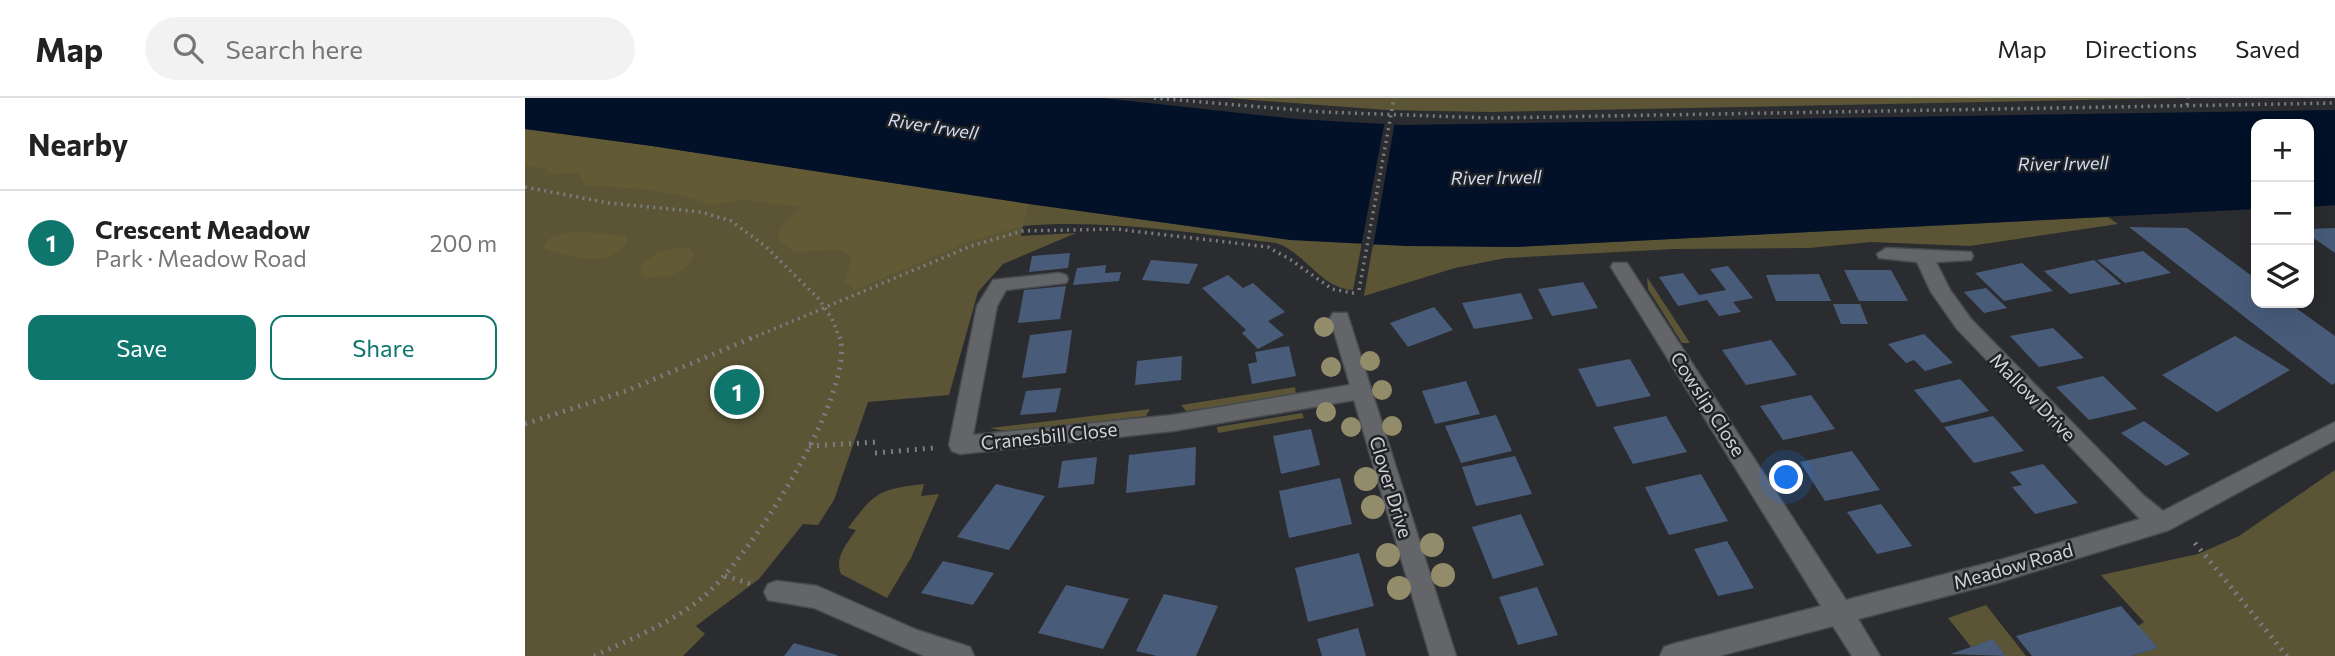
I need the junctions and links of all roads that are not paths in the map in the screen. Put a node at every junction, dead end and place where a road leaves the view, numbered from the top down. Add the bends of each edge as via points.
1 (1886, 254) dead end
2 (1924, 256) junction
3 (1964, 256) dead end
4 (1621, 267) dead end
5 (1059, 279) dead end
6 (1340, 318) dead end
7 (1361, 391) junction
8 (2333, 434) edge
9 (2161, 523) junction
10 (767, 589) road end
11 (1841, 612) junction
12 (961, 656) edge
13 (1443, 656) edge
14 (1673, 656) edge
15 (1867, 656) edge

1 - 2 street
2 - 3 street
2 - 9 street, Mallow Drive via 1941,292 1964,324
4 - 11 street, Cowslip Close
5 - 7 street, Cranesbill Close via 1000,284 987,306 960,445 1173,423
6 - 7 street, Clover Drive
7 - 13 street, Clover Drive
8 - 9 street, Meadow Road
9 - 11 street, Meadow Road
10 - 12 street via 817,597 912,640
11 - 14 street, Meadow Road
11 - 15 street, Cowslip Close

